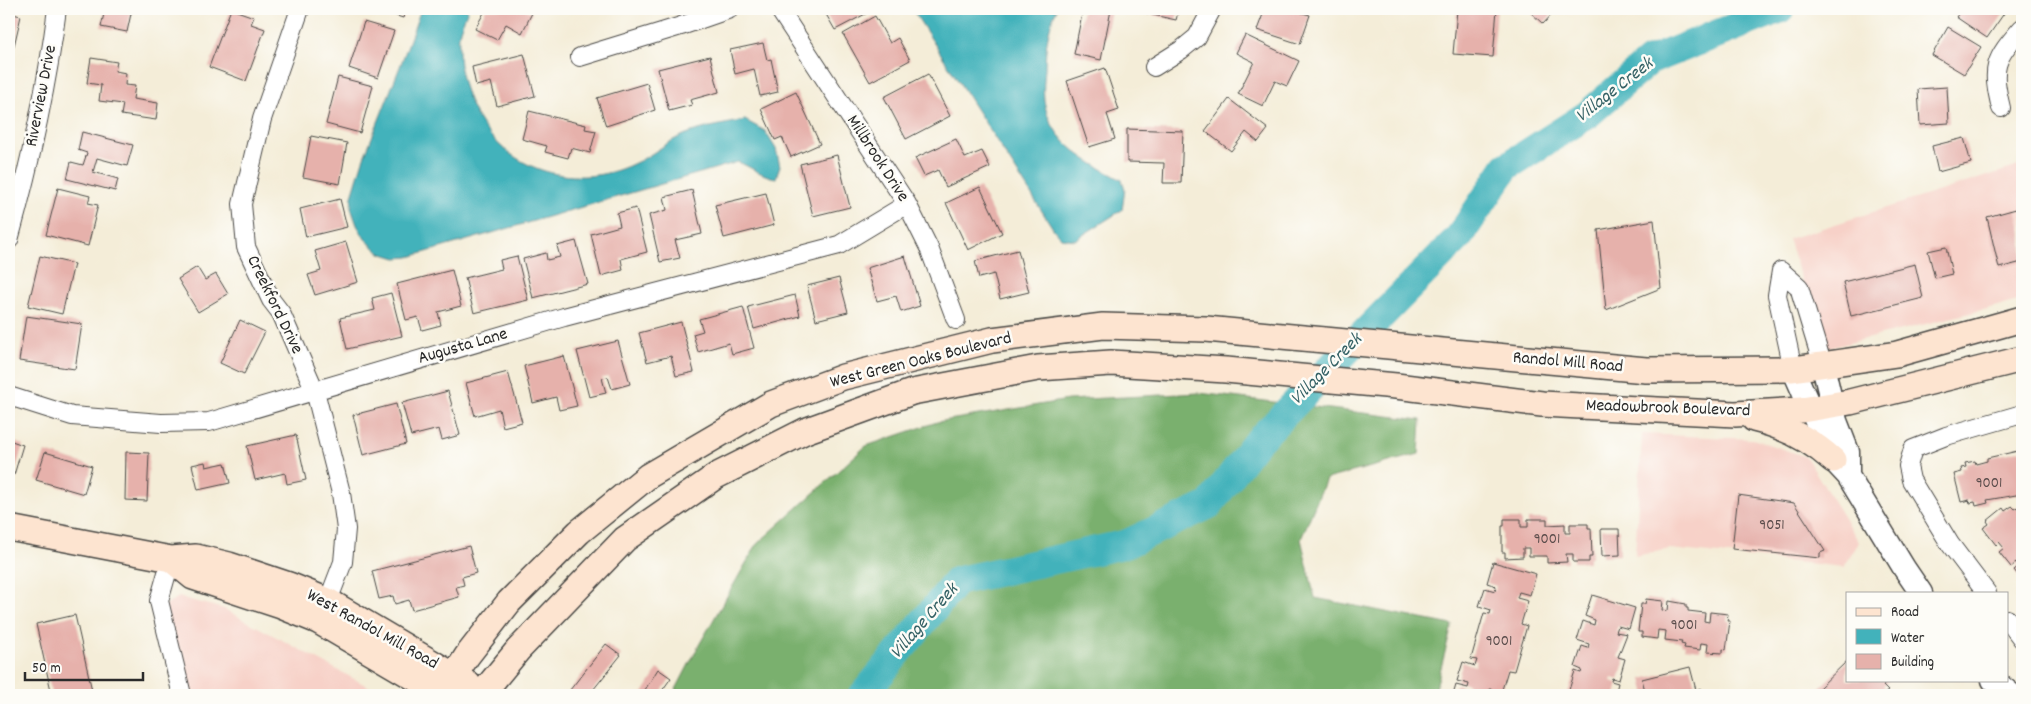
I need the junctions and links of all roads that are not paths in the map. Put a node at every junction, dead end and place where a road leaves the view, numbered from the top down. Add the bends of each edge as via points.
1 (57, 9) edge
2 (300, 9) edge
3 (730, 9) edge
4 (779, 9) edge
5 (1212, 9) edge
6 (2022, 28) edge
7 (580, 57) dead end
8 (1154, 67) dead end
9 (2001, 108) dead end
10 (907, 204) junction
11 (9, 240) edge
12 (2022, 319) edge
13 (956, 320) dead end
14 (1345, 342) joint
15 (2022, 359) edge
16 (1823, 366) junction
17 (1793, 369) junction
18 (315, 390) junction
19 (9, 396) edge
20 (1821, 407) junction
21 (1735, 414) junction
22 (2022, 414) edge
23 (1841, 468) junction
24 (9, 528) edge
25 (171, 559) junction
26 (1920, 592) edge
27 (1986, 592) edge
28 (328, 601) junction
29 (2008, 620) edge
30 (2022, 639) edge
31 (1996, 682) edge
32 (446, 690) edge
33 (482, 694) edge
34 (182, 695) edge
35 (2012, 695) edge

1 - 11 street, Riverview Drive via 50,63
2 - 18 street, Creekford Drive via 262,119 242,204 246,247 271,300 281,313
3 - 7 street
4 - 10 street, Millbrook Drive
5 - 8 street via 1197,37
6 - 9 street via 1997,62 1996,88
10 - 13 street, Millbrook Drive via 929,248
10 - 18 street, Augusta Lane via 838,245 564,317
12 - 16 main road via 1897,354
14 - 17 main road, Randol Mill Road via 1646,370
14 - 32 main road, West Green Oaks Boulevard via 1206,329 1103,326 992,340 843,377 772,404 648,476 579,532 509,602
15 - 20 main road, Meadowbrook Boulevard
16 - 17 main road
16 - 17 street via 1798,287 1781,271 1777,295
16 - 20 street
17 - 20 street
18 - 19 street, Augusta Lane via 209,422 161,423 72,416
18 - 28 street, Creekford Drive via 341,493 346,529 343,562
20 - 21 main road, Meadowbrook Boulevard
20 - 23 street
21 - 23 main road via 1792,431 1822,450
21 - 33 main road, Meadowbrook Boulevard via 1542,404 1396,386 1111,362 1038,368 912,392 805,431 716,476 624,539 518,650
22 - 27 street via 1912,449 1908,466 1911,480 1950,544
23 - 26 street
24 - 25 main road, West Randol Mill Road
25 - 28 main road, West Randol Mill Road via 196,557 229,565
25 - 32 main road, West Randol Mill Road via 193,578 318,621
25 - 34 street via 159,601
28 - 32 main road, West Randol Mill Road
29 - 30 street
31 - 35 street
32 - 33 main road, West Randol Mill Road

